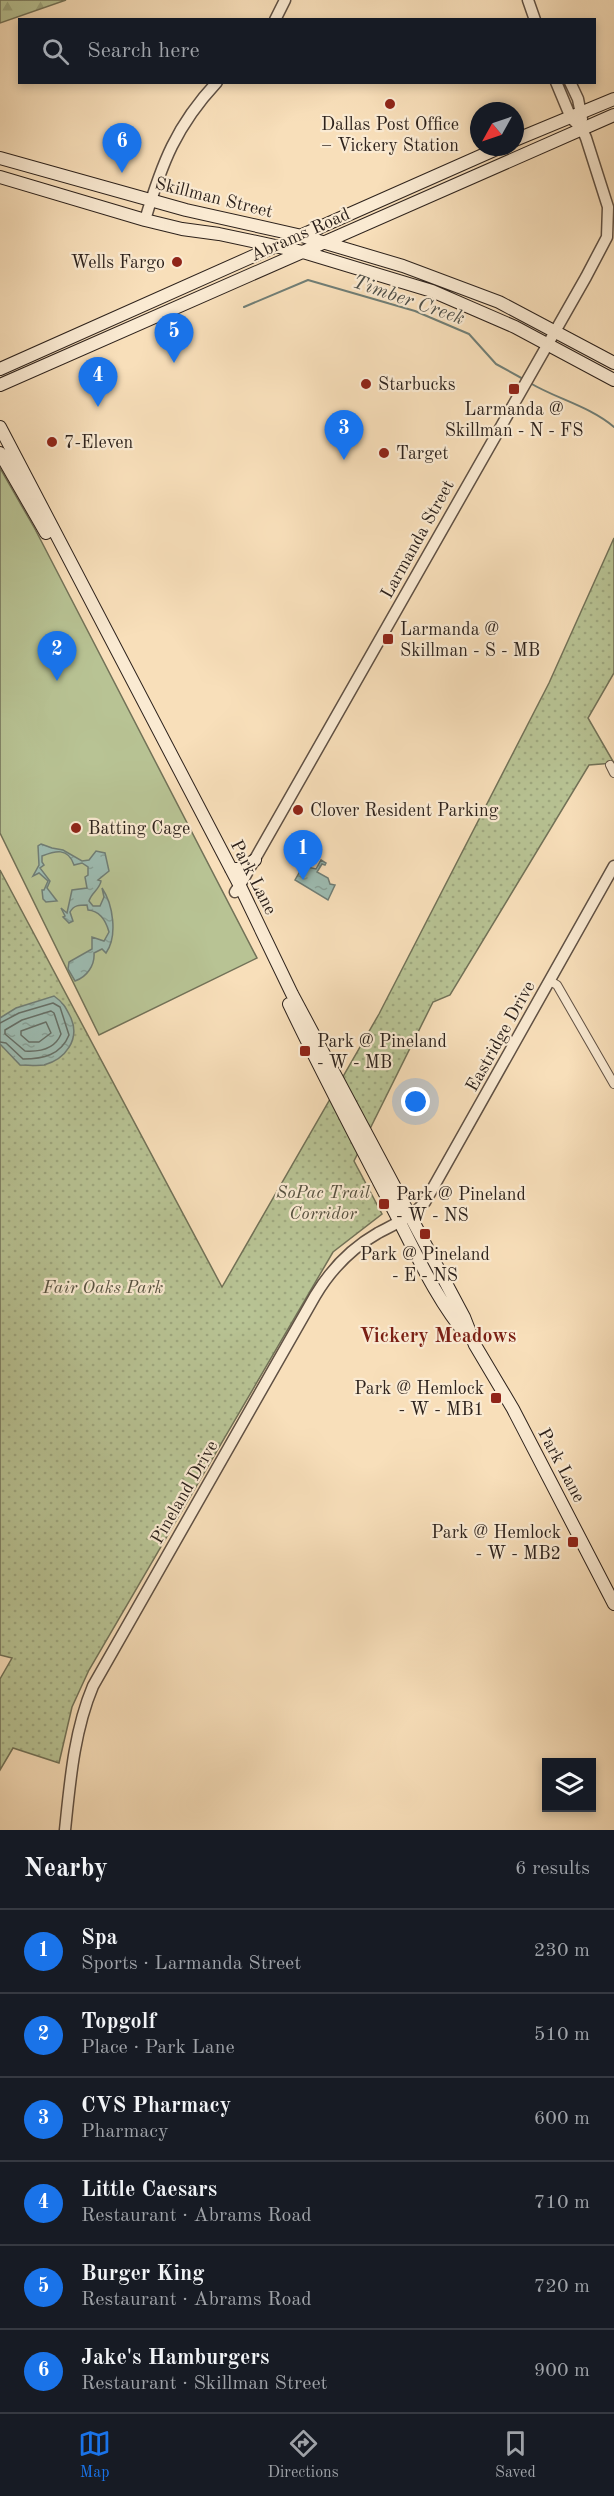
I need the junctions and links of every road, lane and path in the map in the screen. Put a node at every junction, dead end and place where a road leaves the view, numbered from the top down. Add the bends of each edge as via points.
1 (285, 0) edge
2 (528, 0) edge
3 (276, 18) edge
4 (534, 18) edge
5 (215, 84) edge
6 (557, 84) edge
7 (571, 84) edge
8 (614, 99) edge
9 (576, 115) junction
10 (614, 116) edge
11 (582, 129) junction
12 (524, 136) edge
13 (482, 156) edge
14 (0, 158) edge
15 (43, 170) junction
16 (439, 176) junction
17 (0, 177) edge
18 (37, 188) junction
19 (445, 191) junction
20 (151, 200) junction
21 (145, 220) junction
22 (219, 234) junction
23 (302, 236) junction
24 (325, 242) junction
25 (276, 246) junction
26 (303, 252) junction
27 (236, 264) junction
28 (114, 318) junction
29 (556, 331) junction
30 (121, 332) junction
31 (548, 344) junction
32 (614, 363) edge
33 (0, 369) edge
34 (614, 380) edge
35 (0, 385) edge
36 (0, 427) edge
37 (0, 453) edge
38 (255, 860) junction
39 (614, 866) edge
40 (231, 869) junction
41 (237, 889) junction
42 (550, 981) junction
43 (614, 1084) edge
44 (404, 1219) junction
45 (614, 1604) edge
46 (65, 1830) edge

1 - 3 street
2 - 4 street
5 - 20 street via 177,132
6 - 9 street, Larmanda Street
7 - 9 street, Larmanda Street via 578,99
8 - 9 main road
9 - 11 street, Larmanda Street
9 - 12 main road
10 - 11 main road, Abrams Road
11 - 19 main road, Abrams Road
11 - 29 street, Larmanda Street via 606,197 609,227 600,254
13 - 16 main road, Abrams Road
14 - 15 main road, Skillman Street
15 - 18 main road
15 - 20 main road, Skillman Street
16 - 19 main road
16 - 23 main road, Abrams Road
17 - 18 main road, Skillman Street
18 - 21 main road, Skillman Street
19 - 24 main road, Abrams Road
20 - 21 street
20 - 23 main road, Skillman Street
21 - 22 main road, Skillman Street
22 - 25 main road, Skillman Street
22 - 27 main road via 240,250
23 - 24 main road, Skillman Street
23 - 25 main road, Abrams Road
24 - 26 main road, Abrams Road
24 - 29 main road, Skillman Street via 469,289
25 - 26 main road, Skillman Street
25 - 27 main road, Abrams Road
26 - 30 main road, Abrams Road
26 - 31 main road, Skillman Street via 432,291
27 - 28 main road, Abrams Road
28 - 30 main road
28 - 33 main road, Abrams Road
29 - 31 street, Larmanda Street
29 - 32 main road, Skillman Street
30 - 35 main road, Abrams Road
31 - 34 main road, Skillman Street
31 - 38 street, Larmanda Street
36 - 40 main road, Park Lane
37 - 41 main road, Park Lane
38 - 40 main road via 241,869
38 - 41 street, Larmanda Street
39 - 42 street, Eastridge Drive
40 - 41 main road, Park Lane
41 - 44 main road, Park Lane
42 - 43 street
42 - 44 street, Eastridge Drive via 430,1192 417,1211
44 - 45 main road, Park Lane via 456,1323 475,1345 513,1410
44 - 46 street, Pineland Drive via 358,1246 325,1278 93,1686 78,1735

